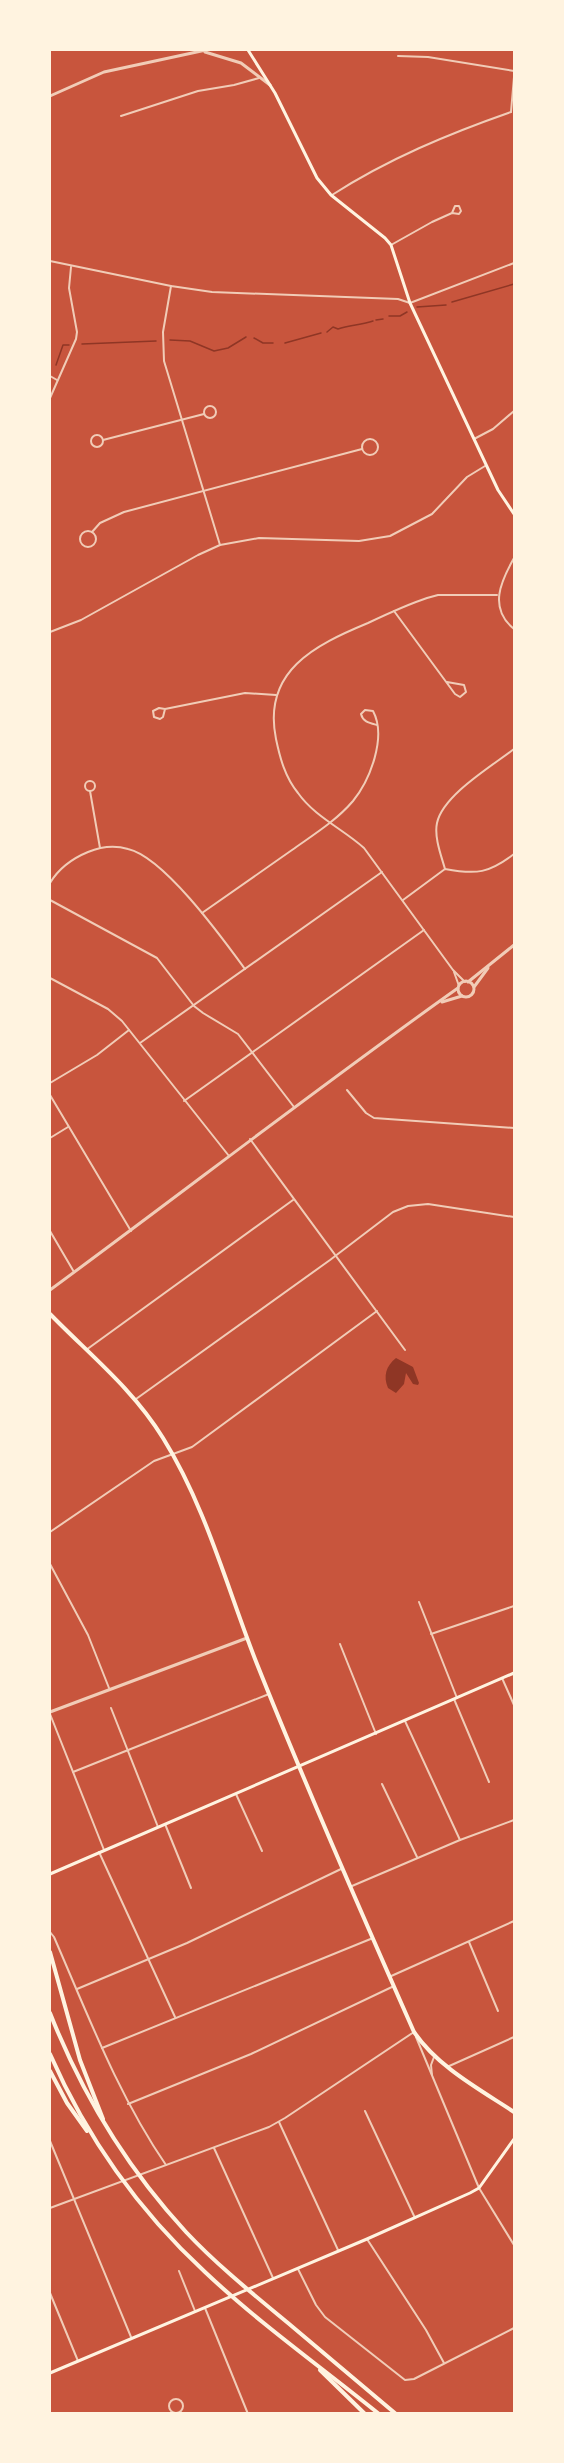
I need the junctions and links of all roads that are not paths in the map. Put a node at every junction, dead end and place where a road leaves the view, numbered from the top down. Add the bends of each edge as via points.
1 (206, 50) edge
2 (248, 50) edge
3 (200, 51) edge
4 (398, 56) dead end
5 (514, 71) edge
6 (514, 77) edge
7 (259, 78) junction
8 (271, 86) junction
9 (50, 96) edge
10 (513, 113) edge
11 (121, 116) dead end
12 (331, 195) junction
13 (452, 213) dead end
14 (391, 246) junction
15 (50, 261) edge
16 (514, 263) edge
17 (72, 266) junction
18 (171, 286) junction
19 (410, 303) junction
20 (50, 376) edge
21 (57, 380) junction
22 (50, 398) edge
23 (514, 411) edge
24 (204, 414) junction
25 (182, 420) junction
26 (474, 439) junction
27 (103, 440) junction
28 (362, 449) junction
29 (487, 465) junction
30 (204, 490) junction
31 (514, 514) edge
32 (92, 532) junction
33 (220, 545) junction
34 (514, 558) edge
35 (497, 595) junction
36 (394, 612) junction
37 (514, 629) edge
38 (50, 632) edge
39 (447, 682) junction
40 (276, 695) junction
41 (165, 710) dead end
42 (377, 725) junction
43 (514, 749) edge
44 (90, 791) dead end
45 (330, 823) junction
46 (100, 848) junction
47 (514, 854) edge
48 (445, 869) junction
49 (382, 872) junction
50 (50, 884) edge
51 (50, 900) edge
52 (403, 900) junction
53 (202, 913) junction
54 (424, 930) junction
55 (514, 945) edge
56 (491, 963) junction
57 (245, 969) junction
58 (453, 970) junction
59 (50, 978) edge
60 (467, 982) junction
61 (459, 987) junction
62 (474, 989) junction
63 (463, 996) junction
64 (435, 1005) junction
65 (194, 1006) junction
66 (129, 1030) junction
67 (140, 1043) junction
68 (251, 1052) junction
69 (50, 1083) edge
70 (346, 1090) dead end
71 (50, 1095) edge
72 (184, 1101) junction
73 (294, 1107) junction
74 (68, 1127) junction
75 (514, 1128) edge
76 (50, 1138) edge
77 (250, 1139) junction
78 (229, 1156) junction
79 (293, 1200) junction
80 (514, 1217) edge
81 (50, 1231) edge
82 (131, 1231) junction
83 (335, 1255) junction
84 (74, 1272) junction
85 (50, 1290) edge
86 (377, 1311) junction
87 (50, 1314) edge
88 (86, 1350) junction
89 (405, 1350) dead end
90 (136, 1399) junction
91 (172, 1455) junction
92 (50, 1532) edge
93 (50, 1564) edge
94 (419, 1602) dead end
95 (514, 1606) edge
96 (431, 1634) junction
97 (247, 1638) junction
98 (340, 1644) dead end
99 (514, 1673) edge
100 (502, 1678) junction
101 (109, 1688) junction
102 (269, 1694) junction
103 (456, 1699) junction
104 (514, 1705) edge
105 (111, 1708) dead end
106 (50, 1713) edge
107 (405, 1721) junction
108 (375, 1734) junction
109 (126, 1751) junction
110 (300, 1767) junction
111 (73, 1772) junction
112 (489, 1782) dead end
113 (382, 1784) dead end
114 (236, 1794) junction
115 (514, 1820) edge
116 (165, 1824) junction
117 (158, 1827) junction
118 (460, 1840) junction
119 (104, 1850) junction
120 (262, 1851) dead end
121 (99, 1852) junction
122 (417, 1858) junction
123 (344, 1868) junction
124 (50, 1874) edge
125 (352, 1886) junction
126 (191, 1888) dead end
127 (514, 1921) edge
128 (50, 1932) edge
129 (373, 1938) junction
130 (469, 1942) junction
131 (50, 1952) edge
132 (149, 1960) junction
133 (389, 1977) junction
134 (394, 1986) junction
135 (78, 1989) junction
136 (498, 2011) dead end
137 (50, 2013) edge
138 (175, 2017) junction
139 (414, 2032) junction
140 (514, 2037) edge
141 (102, 2048) junction
142 (50, 2054) edge
143 (434, 2057) junction
144 (447, 2067) junction
145 (50, 2071) edge
146 (432, 2077) junction
147 (128, 2104) junction
148 (365, 2111) dead end
149 (514, 2112) edge
150 (279, 2122) junction
151 (108, 2131) junction
152 (514, 2139) edge
153 (50, 2140) edge
154 (214, 2148) junction
155 (106, 2157) junction
156 (166, 2165) junction
157 (478, 2188) junction
158 (74, 2198) junction
159 (50, 2208) edge
160 (415, 2218) junction
161 (367, 2239) junction
162 (514, 2245) edge
163 (338, 2250) junction
164 (297, 2268) junction
165 (179, 2271) dead end
166 (273, 2278) junction
167 (50, 2293) edge
168 (55, 2306) junction
169 (204, 2307) junction
170 (50, 2308) edge
171 (195, 2311) junction
172 (514, 2328) edge
173 (131, 2337) junction
174 (305, 2355) junction
175 (78, 2361) junction
176 (444, 2363) junction
177 (50, 2373) edge
178 (183, 2412) edge
179 (176, 2413) edge
180 (248, 2414) edge
181 (365, 2414) edge
182 (379, 2414) edge
183 (396, 2414) edge

1 - 3 street
2 - 8 main road
3 - 7 street via 242,63
3 - 9 street via 104,72
4 - 5 street
6 - 10 street
7 - 8 street
7 - 11 street via 198,91
8 - 12 main road via 311,168
10 - 12 street via 412,150
12 - 14 main road
13 - 14 street
14 - 19 main road
15 - 17 street
16 - 19 street
17 - 18 street
17 - 21 street via 70,298 76,339
18 - 19 street via 212,292
18 - 25 street via 163,351
19 - 26 main road
20 - 21 street
21 - 22 street
23 - 26 street
24 - 24 street via 212,418 217,411 209,406
24 - 25 street
25 - 27 street
25 - 30 street
26 - 29 main road
27 - 27 street via 96,435 91,442 97,448
28 - 28 street via 372,455 377,444 368,439
28 - 30 street
29 - 31 main road
29 - 33 street via 467,477 432,514 390,536 359,541 259,538
30 - 32 street via 124,512 100,523
30 - 33 street
32 - 32 street via 81,535 80,540 88,547 94,544
33 - 38 street via 81,620
34 - 35 street
35 - 36 street via 438,595
35 - 37 street via 502,612
36 - 39 street
36 - 40 street via 313,648 294,665
39 - 39 street via 457,696 466,692 464,685
40 - 41 street via 245,693
40 - 45 street via 274,731 283,767 298,794
42 - 42 street via 373,711 365,710 362,718
42 - 45 street via 378,745 365,782 352,802
43 - 48 street via 444,806 437,837
44 - 46 street
45 - 49 street via 351,836
45 - 53 street
46 - 50 street via 69,862
46 - 53 street via 129,849 142,854
47 - 48 street via 483,872
48 - 52 street
49 - 52 street
49 - 57 street
51 - 65 street via 157,958
52 - 54 street
53 - 57 street
54 - 58 street
54 - 68 street
55 - 56 street
56 - 60 street
56 - 62 street
57 - 65 street
58 - 60 street
58 - 61 street
59 - 66 street via 108,1009
60 - 61 street
60 - 62 street
61 - 63 street
61 - 64 street
62 - 63 street via 471,995
63 - 64 street
64 - 73 street
65 - 67 street
65 - 68 street via 238,1034
66 - 67 street
66 - 69 street
67 - 72 street
68 - 72 street
68 - 73 street
70 - 75 street via 374,1118
71 - 74 street
72 - 78 street
73 - 77 street
74 - 76 street
74 - 82 street
77 - 78 street
77 - 79 street
78 - 82 street
79 - 83 street
79 - 88 street
80 - 83 street via 440,1204 416,1205 387,1215
81 - 84 street
82 - 84 street
83 - 86 street
83 - 90 street
84 - 85 street
86 - 89 street
86 - 91 street via 199,1443
87 - 88 main road
88 - 90 main road
90 - 91 main road
91 - 92 street via 154,1461
91 - 97 main road via 201,1515
93 - 101 street via 88,1635
94 - 96 street
95 - 96 street
96 - 103 street
97 - 101 street
97 - 102 main road
98 - 108 street
99 - 100 main road
100 - 103 main road
100 - 104 street
101 - 106 street
102 - 109 street
102 - 110 main road
103 - 107 main road
103 - 112 street
105 - 109 street
106 - 111 street
107 - 108 main road
107 - 118 street
108 - 110 main road
109 - 111 street
109 - 117 street
110 - 114 main road
110 - 123 main road
111 - 119 street
113 - 122 street
114 - 116 main road
114 - 120 street
115 - 118 street
116 - 117 main road
116 - 126 street
117 - 119 main road
118 - 122 street
119 - 121 main road
121 - 124 main road
121 - 132 street
122 - 125 street
123 - 125 main road
123 - 132 street
125 - 129 main road
127 - 130 street
128 - 135 street
129 - 133 main road
129 - 138 street
130 - 133 street
130 - 136 street
131 - 151 main road via 80,2060
132 - 135 street
132 - 138 street
133 - 134 main road
134 - 139 main road
134 - 147 street via 251,2054
135 - 141 street
137 - 151 main road via 81,2083
138 - 141 street
139 - 143 main road
139 - 146 street
139 - 150 street
140 - 144 street
141 - 147 street
142 - 155 main road
143 - 144 main road
143 - 146 street
144 - 149 main road
145 - 155 main road
146 - 157 street
147 - 156 street
148 - 160 street
150 - 154 street
150 - 163 street
151 - 183 main road via 152,2192 201,2247
152 - 157 main road
153 - 158 street
154 - 156 street
154 - 166 street
155 - 174 main road via 190,2258
156 - 158 street
157 - 160 main road
157 - 162 street
158 - 159 street
158 - 173 street
160 - 161 main road
161 - 163 main road
161 - 176 street
163 - 164 main road
164 - 166 main road
164 - 176 street via 325,2317 402,2379 411,2380
165 - 171 street
166 - 169 main road
167 - 168 street
168 - 170 street
168 - 175 street
169 - 171 main road
169 - 180 street
171 - 173 main road
172 - 176 street
173 - 175 main road
174 - 181 main road
174 - 182 main road
175 - 177 main road
178 - 179 street
178 - 179 street via 181,2402 172,2400 169,2408

